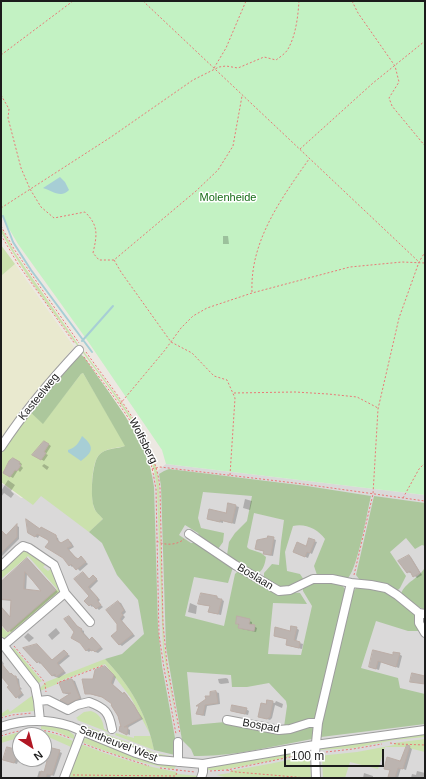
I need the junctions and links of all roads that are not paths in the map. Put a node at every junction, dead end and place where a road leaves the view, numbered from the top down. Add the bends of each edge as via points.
1 (79, 350) road end
2 (1, 447) edge
3 (189, 534) road end
4 (1, 566) edge
5 (351, 583) junction
6 (65, 593) junction
7 (422, 614) edge
8 (90, 622) dead end
9 (425, 633) edge
10 (2, 644) edge
11 (38, 701) junction
12 (227, 720) dead end
13 (40, 721) junction
14 (318, 723) junction
15 (1, 727) edge
16 (112, 729) dead end
17 (425, 730) edge
18 (82, 731) junction
19 (178, 742) road end
20 (315, 749) junction
21 (178, 762) junction
22 (203, 764) junction
23 (65, 776) edge
24 (201, 778) edge
25 (316, 778) edge

1 - 2 street, Kasteelweg via 44,389
3 - 5 street, Boslaan via 279,591 290,590 313,579
4 - 6 street via 23,546 29,548 54,565
5 - 7 street, Boslaan via 386,588
5 - 14 street
6 - 8 street
6 - 10 street
7 - 9 street, Boslaan via 419,622
10 - 11 street via 35,686
11 - 13 street
11 - 16 street via 48,700 68,710 89,702 103,708
12 - 14 street, Bospad via 279,730
13 - 15 street, Santheuvel West via 19,722
13 - 18 street, Santheuvel West via 58,722
14 - 20 street
17 - 20 street, Santheuvel West
18 - 21 street, Santheuvel West via 136,753 158,760
18 - 23 street
19 - 21 street
20 - 22 street, Santheuvel West
20 - 25 street
21 - 22 street, Santheuvel West
22 - 24 street

